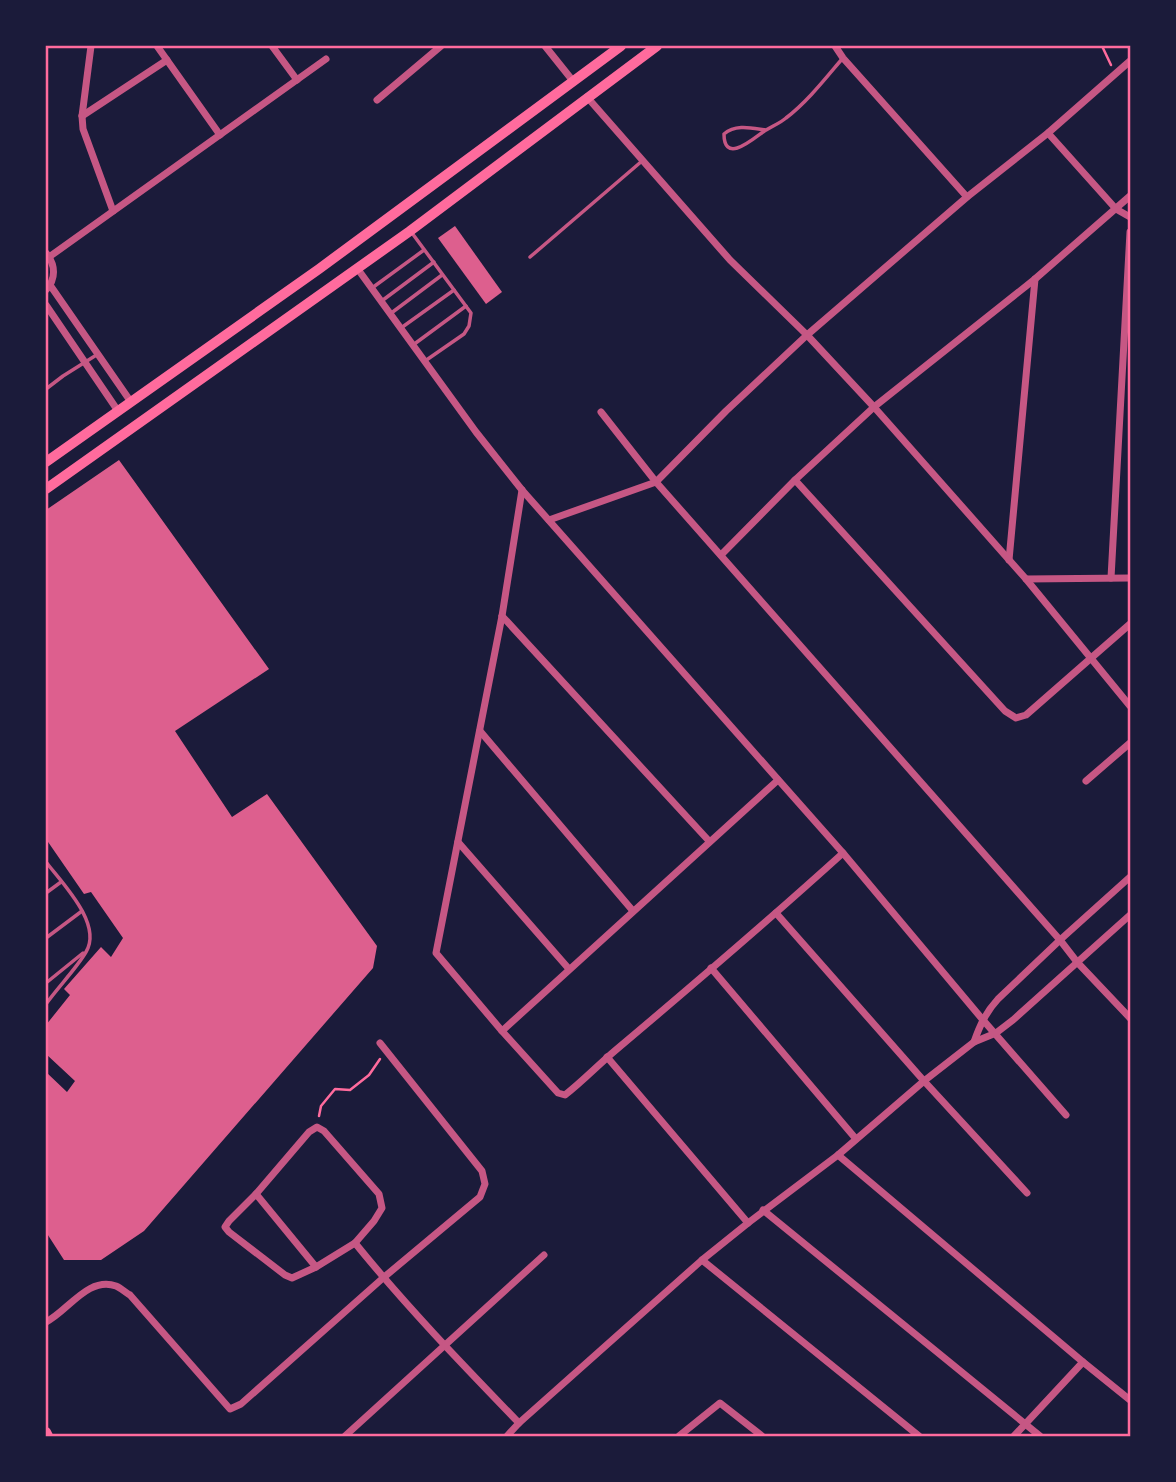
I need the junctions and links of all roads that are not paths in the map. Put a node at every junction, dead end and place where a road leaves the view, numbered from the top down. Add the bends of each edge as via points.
1 (90, 46) edge
2 (157, 46) edge
3 (272, 46) edge
4 (441, 46) edge
5 (545, 46) edge
6 (621, 46) edge
7 (657, 46) edge
8 (835, 46) edge
9 (843, 58) junction
10 (326, 59) dead end
11 (167, 60) junction
12 (1130, 61) edge
13 (296, 80) junction
14 (573, 81) junction
15 (587, 97) junction
16 (377, 100) dead end
17 (82, 116) junction
18 (766, 130) junction
19 (1048, 133) junction
20 (220, 135) junction
21 (642, 161) junction
22 (1130, 196) edge
23 (967, 197) junction
24 (1116, 209) junction
25 (113, 211) junction
26 (1130, 217) edge
27 (410, 231) junction
28 (1130, 232) edge
29 (425, 250) junction
30 (47, 255) edge
31 (530, 257) dead end
32 (434, 262) junction
33 (357, 268) junction
34 (443, 275) junction
35 (1035, 279) junction
36 (48, 288) edge
37 (372, 288) junction
38 (454, 290) junction
39 (381, 301) junction
40 (46, 305) edge
41 (466, 306) junction
42 (390, 314) junction
43 (401, 328) junction
44 (807, 335) junction
45 (413, 345) junction
46 (98, 354) junction
47 (425, 361) junction
48 (85, 362) junction
49 (46, 389) edge
50 (131, 402) junction
51 (874, 407) junction
52 (118, 411) junction
53 (601, 412) dead end
54 (46, 462) edge
55 (795, 480) junction
56 (656, 482) junction
57 (46, 489) edge
58 (522, 490) junction
59 (549, 520) junction
60 (721, 555) junction
61 (1009, 560) junction
62 (1111, 578) junction
63 (1130, 578) edge
64 (1026, 579) junction
65 (502, 616) junction
66 (1130, 624) edge
67 (1091, 659) junction
68 (1130, 706) edge
69 (480, 731) junction
70 (1130, 743) edge
71 (778, 780) junction
72 (1086, 781) dead end
73 (709, 841) junction
74 (458, 842) junction
75 (843, 853) junction
76 (46, 862) edge
77 (1130, 877) edge
78 (61, 882) junction
79 (46, 893) edge
80 (82, 911) junction
81 (633, 911) junction
82 (776, 913) junction
83 (1130, 915) edge
84 (46, 938) edge
85 (1059, 940) junction
86 (88, 950) junction
87 (1077, 962) junction
88 (711, 968) junction
89 (569, 969) junction
90 (46, 983) edge
91 (46, 1004) edge
92 (1130, 1018) edge
93 (983, 1020) junction
94 (502, 1031) junction
95 (996, 1033) junction
96 (974, 1042) junction
97 (380, 1043) road end
98 (607, 1057) junction
99 (925, 1081) junction
100 (1066, 1115) dead end
101 (856, 1139) junction
102 (838, 1155) junction
103 (256, 1194) junction
104 (1027, 1194) dead end
105 (763, 1210) junction
106 (748, 1223) junction
107 (355, 1243) junction
108 (544, 1255) dead end
109 (702, 1260) junction
110 (316, 1267) junction
111 (383, 1278) junction
112 (46, 1322) edge
113 (444, 1346) junction
114 (1083, 1362) junction
115 (1130, 1400) edge
116 (519, 1423) junction
117 (1025, 1424) junction
118 (345, 1437) edge
119 (507, 1437) edge
120 (679, 1437) edge
121 (762, 1437) edge
122 (919, 1437) edge
123 (1014, 1437) edge
124 (1040, 1437) edge

1 - 17 street
2 - 11 street
3 - 13 street
4 - 16 street
5 - 14 street
6 - 14 main road
7 - 15 main road
8 - 9 street
9 - 18 lane via 806,100
9 - 23 street
10 - 13 street
11 - 17 street
11 - 20 street
12 - 19 street
13 - 20 street
14 - 50 main road via 319,270
15 - 21 street
15 - 27 main road
17 - 25 street
18 - 18 lane via 742,148 733,149 724,141 731,128
19 - 23 street
19 - 24 street
20 - 25 street
21 - 31 lane
21 - 44 street via 730,260
22 - 24 street
23 - 44 street
24 - 26 street
24 - 35 street
25 - 30 street
27 - 29 lane
27 - 33 main road
28 - 62 street
29 - 32 lane
29 - 37 lane
30 - 36 street via 54,268
32 - 34 lane
32 - 39 lane
33 - 37 street
33 - 57 main road
34 - 38 lane
34 - 42 lane
35 - 51 street
35 - 61 street
36 - 46 street
37 - 39 street
38 - 41 lane
38 - 43 lane
39 - 42 street
40 - 48 street
41 - 45 lane
41 - 47 lane via 471,313 464,334
42 - 43 street
43 - 45 street
44 - 51 street
44 - 56 street
45 - 47 street
46 - 48 lane
46 - 50 street
47 - 58 street
48 - 49 lane
48 - 52 street
50 - 52 main road
51 - 55 street
51 - 61 street
52 - 54 main road
53 - 56 street
55 - 60 street
55 - 67 street via 1016,718 1026,715
56 - 59 street
56 - 60 street
58 - 59 street
58 - 65 street
59 - 71 street
60 - 85 street
61 - 64 street
62 - 63 street
62 - 64 street
64 - 67 street
65 - 69 street
65 - 73 street
66 - 67 street
67 - 68 street
69 - 74 street
69 - 81 street
70 - 72 street
71 - 73 street
71 - 75 street
73 - 81 street
74 - 89 street
74 - 94 street via 436,953
75 - 82 street
75 - 93 street
76 - 78 lane
77 - 85 street
78 - 79 lane
78 - 80 lane
80 - 84 lane
80 - 86 lane via 91,929
81 - 89 street
82 - 88 street
82 - 99 street
83 - 87 street
85 - 87 street
85 - 93 street via 998,999
86 - 90 lane
86 - 91 lane
87 - 92 street
87 - 95 street
88 - 98 street
88 - 101 street
89 - 94 street
93 - 95 street
93 - 96 street
94 - 98 street via 558,1093 565,1095
95 - 96 street
95 - 100 street
96 - 99 street
97 - 111 street via 482,1171 485,1184 480,1197
98 - 106 street
99 - 101 street
99 - 104 street
101 - 102 street
102 - 105 street
102 - 114 street
103 - 107 street via 317,1126 379,1194 382,1208
103 - 110 street
103 - 110 street via 229,1221 225,1227 229,1232 292,1278
105 - 106 street
105 - 117 street
106 - 109 street
107 - 110 street
107 - 111 street
108 - 113 street
109 - 116 street
109 - 122 street
111 - 112 street via 241,1405 229,1409 130,1295 116,1286 100,1284 88,1290
111 - 113 street
113 - 116 street
113 - 118 street
114 - 115 street
114 - 117 street
116 - 119 street
117 - 123 street
117 - 124 street
120 - 121 street via 720,1404

